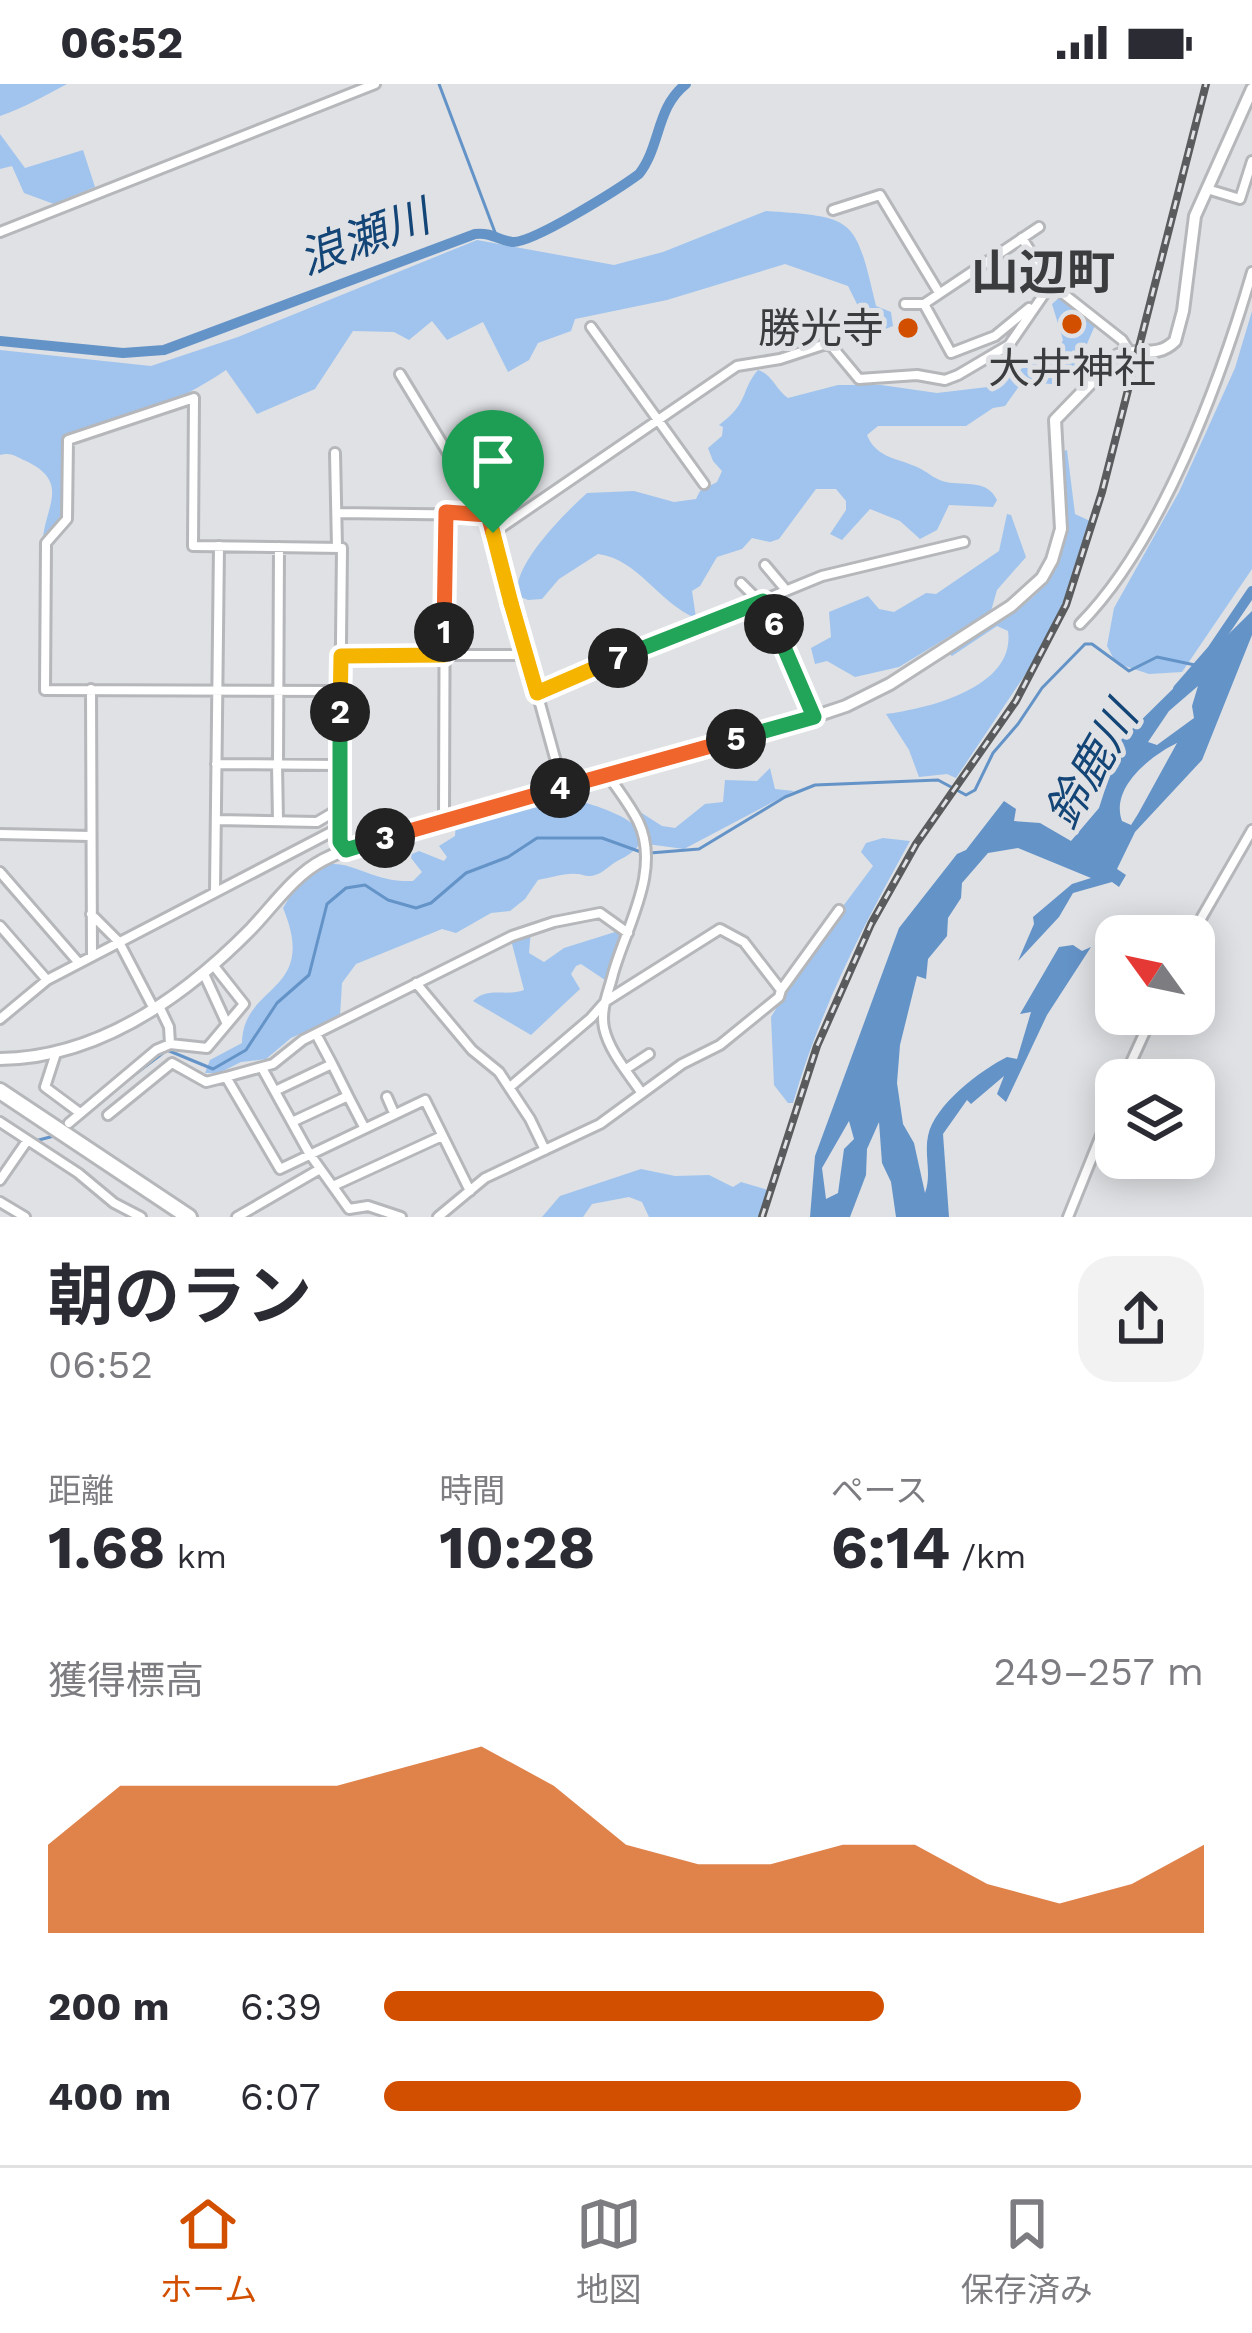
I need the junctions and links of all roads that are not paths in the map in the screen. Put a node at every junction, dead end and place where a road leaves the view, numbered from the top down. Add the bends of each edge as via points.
1 (375, 84) edge
2 (1252, 89) edge
3 (1252, 161) edge
4 (1207, 189) junction
5 (833, 210) dead end
6 (1039, 226) dead end
7 (0, 232) edge
8 (1022, 238) junction
9 (1252, 272) edge
10 (1052, 284) junction
11 (938, 291) junction
12 (905, 304) dead end
13 (924, 304) junction
14 (1035, 304) junction
15 (591, 327) dead end
16 (1129, 351) junction
17 (400, 374) dead end
18 (658, 421) junction
19 (335, 453) dead end
20 (704, 484) dead end
21 (446, 512) junction
22 (337, 513) junction
23 (484, 513) junction
24 (493, 533) junction
25 (964, 542) dead end
26 (219, 546) junction
27 (279, 547) junction
28 (337, 547) junction
29 (766, 565) dead end
30 (741, 583) dead end
31 (786, 590) junction
32 (761, 601) junction
33 (1080, 625) dead end
34 (444, 655) junction
35 (527, 655) junction
36 (341, 656) junction
37 (91, 689) junction
38 (217, 690) junction
39 (278, 691) junction
40 (340, 691) junction
41 (537, 693) junction
42 (814, 717) junction
43 (216, 764) junction
44 (278, 764) junction
45 (340, 765) junction
46 (608, 775) junction
47 (563, 787) junction
48 (339, 808) junction
49 (216, 820) junction
50 (444, 820) junction
51 (278, 821) junction
52 (339, 828) junction
53 (1252, 830) edge
54 (0, 834) edge
55 (91, 836) junction
56 (346, 850) junction
57 (0, 872) edge
58 (215, 890) junction
59 (839, 910) dead end
60 (91, 914) junction
61 (1203, 915) edge
62 (0, 926) edge
63 (628, 933) junction
64 (119, 942) junction
65 (92, 956) junction
66 (79, 963) junction
67 (209, 970) junction
68 (47, 980) junction
69 (416, 983) junction
70 (782, 990) junction
71 (606, 1000) junction
72 (156, 1008) junction
73 (0, 1019) edge
74 (227, 1023) junction
75 (316, 1034) junction
76 (170, 1044) junction
77 (56, 1053) junction
78 (649, 1054) dead end
79 (0, 1059) edge
80 (332, 1064) junction
81 (262, 1068) junction
82 (626, 1069) junction
83 (226, 1077) junction
84 (509, 1087) junction
85 (0, 1090) edge
86 (275, 1091) junction
87 (640, 1092) junction
88 (347, 1096) junction
89 (386, 1096) dead end
90 (9, 1104) edge
91 (80, 1113) junction
92 (394, 1113) junction
93 (108, 1115) dead end
94 (0, 1122) edge
95 (292, 1122) junction
96 (69, 1123) dead end
97 (364, 1127) junction
98 (10, 1131) junction
99 (442, 1136) junction
100 (0, 1142) edge
101 (27, 1142) junction
102 (544, 1150) junction
103 (1095, 1150) edge
104 (310, 1153) junction
105 (108, 1166) junction
106 (320, 1169) junction
107 (0, 1180) edge
108 (333, 1186) junction
109 (470, 1191) junction
110 (0, 1202) edge
111 (349, 1209) junction
112 (25, 1217) edge
113 (141, 1217) edge
114 (176, 1217) edge
115 (189, 1217) edge
116 (237, 1217) edge
117 (334, 1217) edge
118 (401, 1217) edge
119 (438, 1217) edge
120 (1068, 1217) edge

1 - 7 street
2 - 4 main road
3 - 4 street via 1240,199
4 - 16 main road via 1190,235 1179,334 1161,352
5 - 11 street via 880,195
6 - 8 street
8 - 10 street
8 - 11 street
9 - 33 street via 1189,448 1123,568
10 - 14 street
10 - 16 street
11 - 13 street
12 - 13 street
13 - 14 street via 951,353 995,336
14 - 18 street via 1009,346 950,379 859,379 830,343 737,366
15 - 18 street
16 - 42 main road via 1055,420 1060,529 1038,584 890,684
17 - 23 street
18 - 20 street
18 - 24 street
19 - 22 street
21 - 22 street
21 - 23 street
21 - 34 street
22 - 28 street
23 - 24 street
24 - 35 street
25 - 31 street
26 - 27 street
26 - 37 street via 194,546 194,398 68,440 67,519 46,543 45,690
26 - 38 street
27 - 28 street
27 - 39 street
28 - 36 street
29 - 31 street
30 - 32 street
31 - 32 street
32 - 41 street
32 - 42 street
34 - 35 street
34 - 36 street
34 - 50 street
35 - 41 street
36 - 40 street
37 - 38 street
37 - 55 street
38 - 39 street
38 - 43 street
39 - 40 street
39 - 44 street
40 - 45 street
41 - 47 street
42 - 46 main road
43 - 44 street
43 - 49 street
44 - 45 street
44 - 51 street
45 - 48 street
46 - 47 main road
46 - 63 street via 644,846
47 - 50 main road
48 - 51 street via 317,822
48 - 52 street
49 - 51 street
49 - 58 street
50 - 56 main road
52 - 56 street
52 - 58 street
53 - 61 street
54 - 55 street
55 - 60 street
56 - 67 main road via 313,866
57 - 66 street
58 - 64 street
59 - 70 street
60 - 64 street
60 - 65 street
62 - 68 street
63 - 69 street via 600,913 554,922
63 - 71 street
64 - 65 street
64 - 72 street
65 - 66 street
66 - 68 street
67 - 72 main road
67 - 74 street
67 - 74 street via 244,1004
68 - 73 street
69 - 75 street
69 - 84 street
70 - 71 street via 744,942 720,929
70 - 87 street via 720,1045
71 - 82 street via 603,1026
71 - 84 street
72 - 76 street
72 - 77 main road
74 - 76 street via 207,1048
75 - 80 street
75 - 81 street
76 - 91 street
77 - 79 main road
77 - 91 street via 45,1087
78 - 82 street
80 - 86 street
80 - 88 street
81 - 83 street
81 - 86 street
82 - 87 street
83 - 93 street via 209,1082 172,1063
83 - 104 street via 280,1169
84 - 102 street
85 - 90 highway
86 - 95 street
87 - 102 street via 600,1124
88 - 95 street
88 - 97 street
89 - 92 street
90 - 105 highway
91 - 96 street
92 - 97 street
92 - 99 street via 425,1100
94 - 98 street
95 - 104 street
97 - 104 street
98 - 100 street
98 - 101 street
99 - 108 street
99 - 109 street
101 - 107 street
101 - 113 street
102 - 109 street
103 - 120 street
104 - 106 street
105 - 114 highway
105 - 115 highway
106 - 108 street
106 - 116 street
108 - 111 street
109 - 119 street
110 - 112 street
111 - 117 street
111 - 118 street

